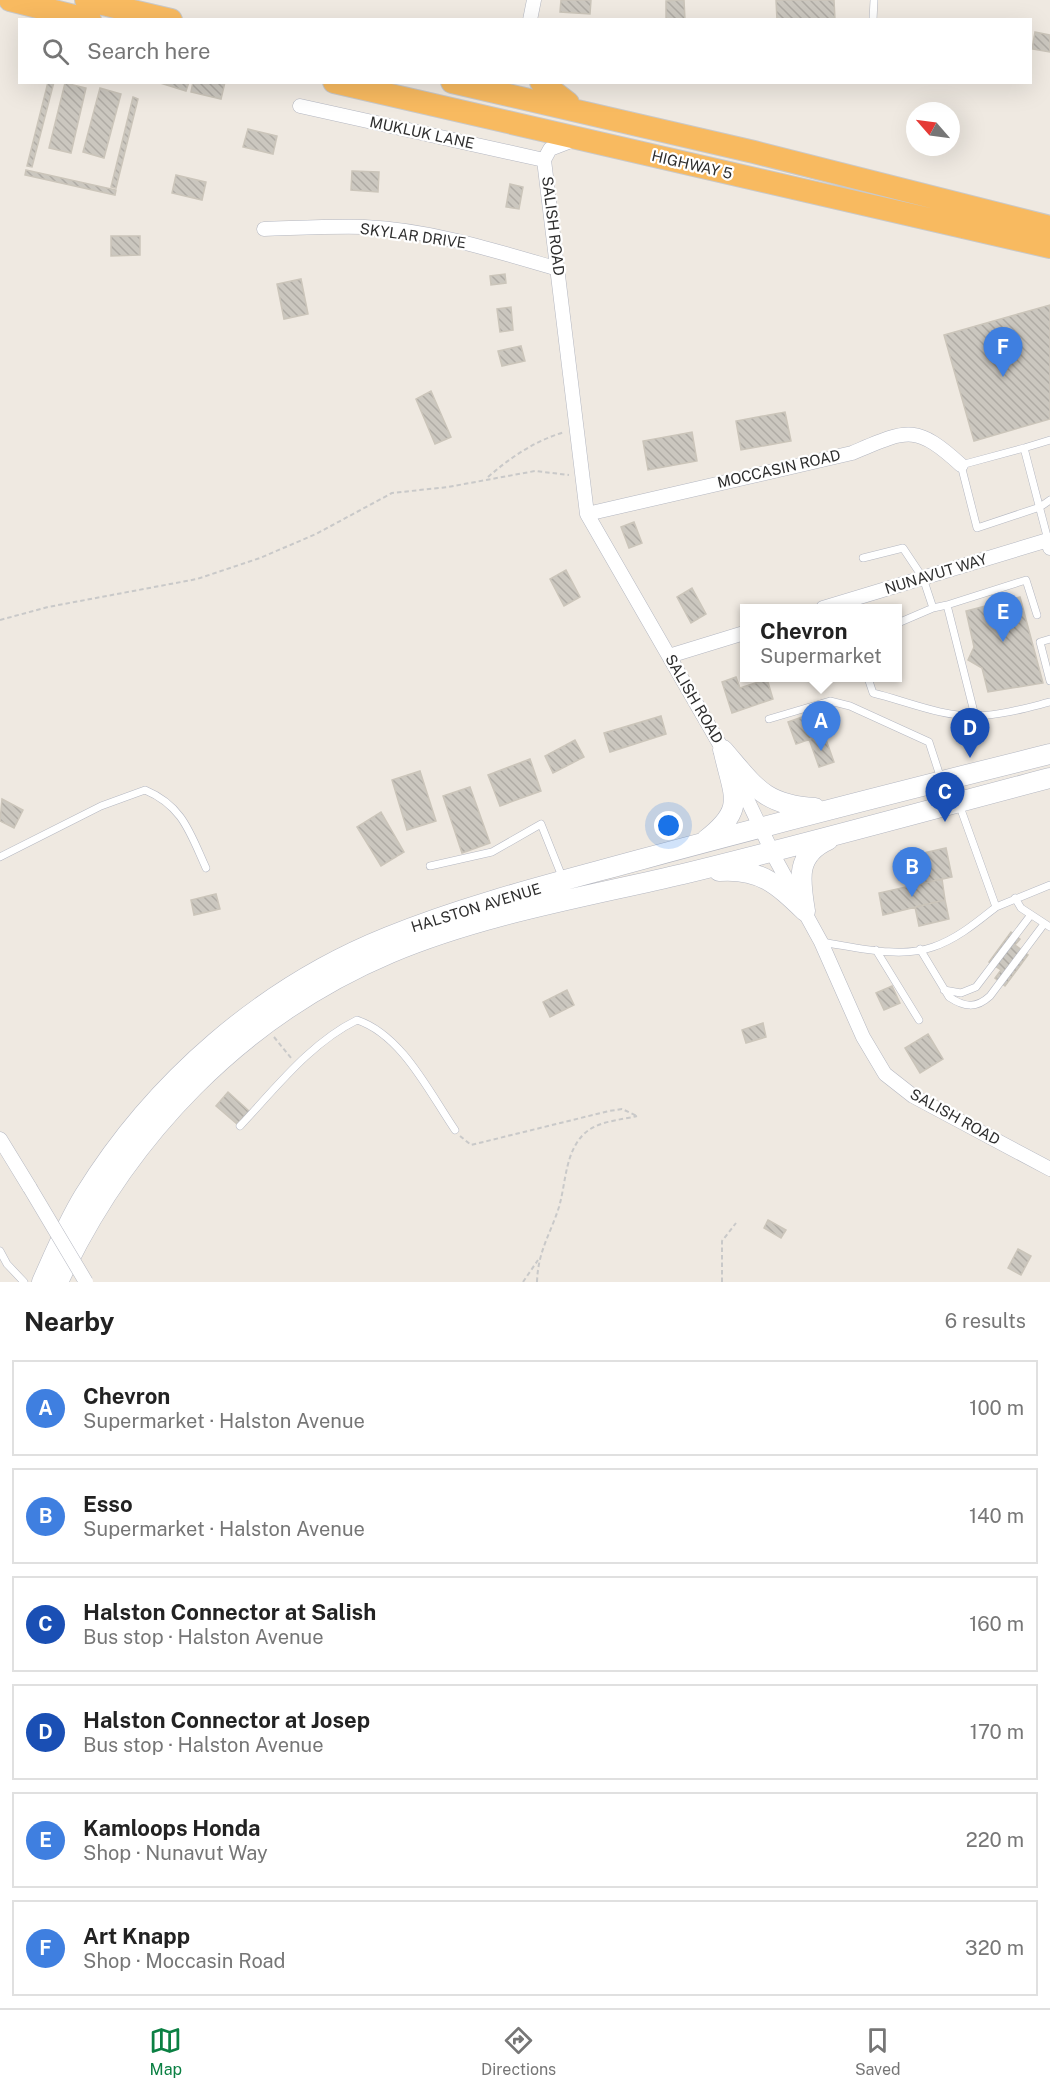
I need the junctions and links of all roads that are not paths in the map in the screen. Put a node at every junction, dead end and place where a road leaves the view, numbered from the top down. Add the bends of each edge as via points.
1 (10, 0) edge
2 (86, 0) edge
3 (534, 0) edge
4 (874, 0) edge
5 (82, 18) edge
6 (162, 18) edge
7 (530, 18) edge
8 (873, 18) edge
9 (339, 84) edge
10 (349, 84) edge
11 (471, 84) edge
12 (543, 84) edge
13 (518, 89) edge
14 (300, 106) dead end
15 (585, 112) junction
16 (578, 138) junction
17 (544, 160) junction
18 (762, 181) junction
19 (1050, 227) edge
20 (264, 229) dead end
21 (1050, 247) edge
22 (558, 269) junction
23 (1050, 440) edge
24 (1024, 448) junction
25 (961, 465) junction
26 (1050, 500) edge
27 (1040, 507) junction
28 (587, 514) junction
29 (1049, 542) edge
30 (863, 558) dead end
31 (923, 578) junction
32 (839, 604) edge
33 (947, 605) junction
34 (933, 609) junction
35 (1037, 615) dead end
36 (902, 621) edge
37 (740, 634) edge
38 (1050, 639) edge
39 (669, 656) junction
40 (1050, 681) edge
41 (869, 682) edge
42 (1050, 702) edge
43 (975, 716) junction
44 (769, 719) dead end
45 (723, 750) junction
46 (1050, 753) edge
47 (1050, 778) edge
48 (941, 781) junction
49 (958, 802) junction
50 (832, 809) junction
51 (762, 827) junction
52 (846, 832) junction
53 (701, 843) junction
54 (772, 851) junction
55 (0, 857) edge
56 (430, 867) dead end
57 (206, 868) dead end
58 (686, 873) junction
59 (564, 881) junction
60 (1050, 885) edge
61 (1015, 898) junction
62 (996, 907) junction
63 (805, 911) junction
64 (1030, 915) junction
65 (1047, 926) edge
66 (821, 942) junction
67 (920, 949) junction
68 (876, 950) junction
69 (944, 990) junction
70 (919, 1020) dead end
71 (240, 1126) dead end
72 (455, 1130) road end
73 (0, 1139) edge
74 (1050, 1169) edge
75 (0, 1251) edge
76 (24, 1282) edge
77 (42, 1282) edge
78 (58, 1282) edge
79 (86, 1282) edge

1 - 5 highway
2 - 6 highway
3 - 7 street
4 - 8 lane
9 - 16 highway, HIGHWAY 5
10 - 13 highway via 418,89 499,104
11 - 13 highway, HIGHWAY 5
12 - 15 highway
13 - 15 highway, HIGHWAY 5
13 - 18 highway via 523,107 536,113 746,167
14 - 17 street, MUKLUK LANE
15 - 19 highway, HIGHWAY 5
16 - 17 street, SALISH ROAD via 550,149
16 - 18 highway, HIGHWAY 5
17 - 22 street, SALISH ROAD
18 - 21 highway, HIGHWAY 5
20 - 22 street, SKYLAR DRIVE via 391,230 474,245
22 - 28 street, SALISH ROAD
23 - 24 lane
24 - 25 lane
24 - 27 lane
25 - 27 lane via 977,528
25 - 28 street, MOCCASIN ROAD via 934,441 916,434 892,436 852,453
26 - 27 lane
27 - 29 lane
28 - 39 street, SALISH ROAD
29 - 31 street, NUNAVUT WAY
30 - 31 lane via 903,548
31 - 32 street, NUNAVUT WAY
31 - 34 lane
33 - 34 lane
33 - 35 lane via 1026,580
33 - 43 lane
34 - 36 lane
37 - 39 street
38 - 40 lane via 1040,642
39 - 45 street, SALISH ROAD
41 - 43 lane via 873,693 941,712
42 - 43 lane
44 - 48 lane via 830,701 850,706 929,742
45 - 50 main road via 758,790 777,802
45 - 51 street, SALISH ROAD
45 - 53 main road via 735,801 724,826
46 - 48 main road, HALSTON AVENUE
47 - 49 main road, HALSTON AVENUE
48 - 50 main road, HALSTON AVENUE
49 - 52 main road, HALSTON AVENUE
49 - 62 lane
50 - 51 main road, HALSTON AVENUE
51 - 53 main road, HALSTON AVENUE
51 - 54 street, SALISH ROAD
52 - 54 main road, HALSTON AVENUE
52 - 63 main road via 814,846 804,861 800,878
53 - 59 main road, HALSTON AVENUE
54 - 58 main road, HALSTON AVENUE
54 - 63 street, SALISH ROAD
55 - 57 lane via 101,806 145,790 165,798 185,820
56 - 59 lane via 492,852 541,824
58 - 63 main road via 737,870 756,874 777,885
58 - 78 main road, HALSTON AVENUE via 494,918 436,936 338,978 265,1025 210,1069 145,1139 98,1205
59 - 77 main road, HALSTON AVENUE via 386,937 330,965 239,1023 163,1092 119,1146 84,1197
60 - 61 lane
61 - 62 lane
61 - 64 lane
62 - 67 lane via 957,936 932,948
63 - 66 street, SALISH ROAD
64 - 65 lane
64 - 69 lane via 976,987 961,993
65 - 69 lane via 982,1003 965,1005
66 - 68 lane
66 - 74 street, SALISH ROAD via 862,1037 885,1074 913,1096
67 - 68 lane
67 - 69 lane
68 - 70 lane
71 - 72 lane via 298,1065 357,1020 370,1024 395,1043
73 - 79 street, bridge
75 - 76 lane

